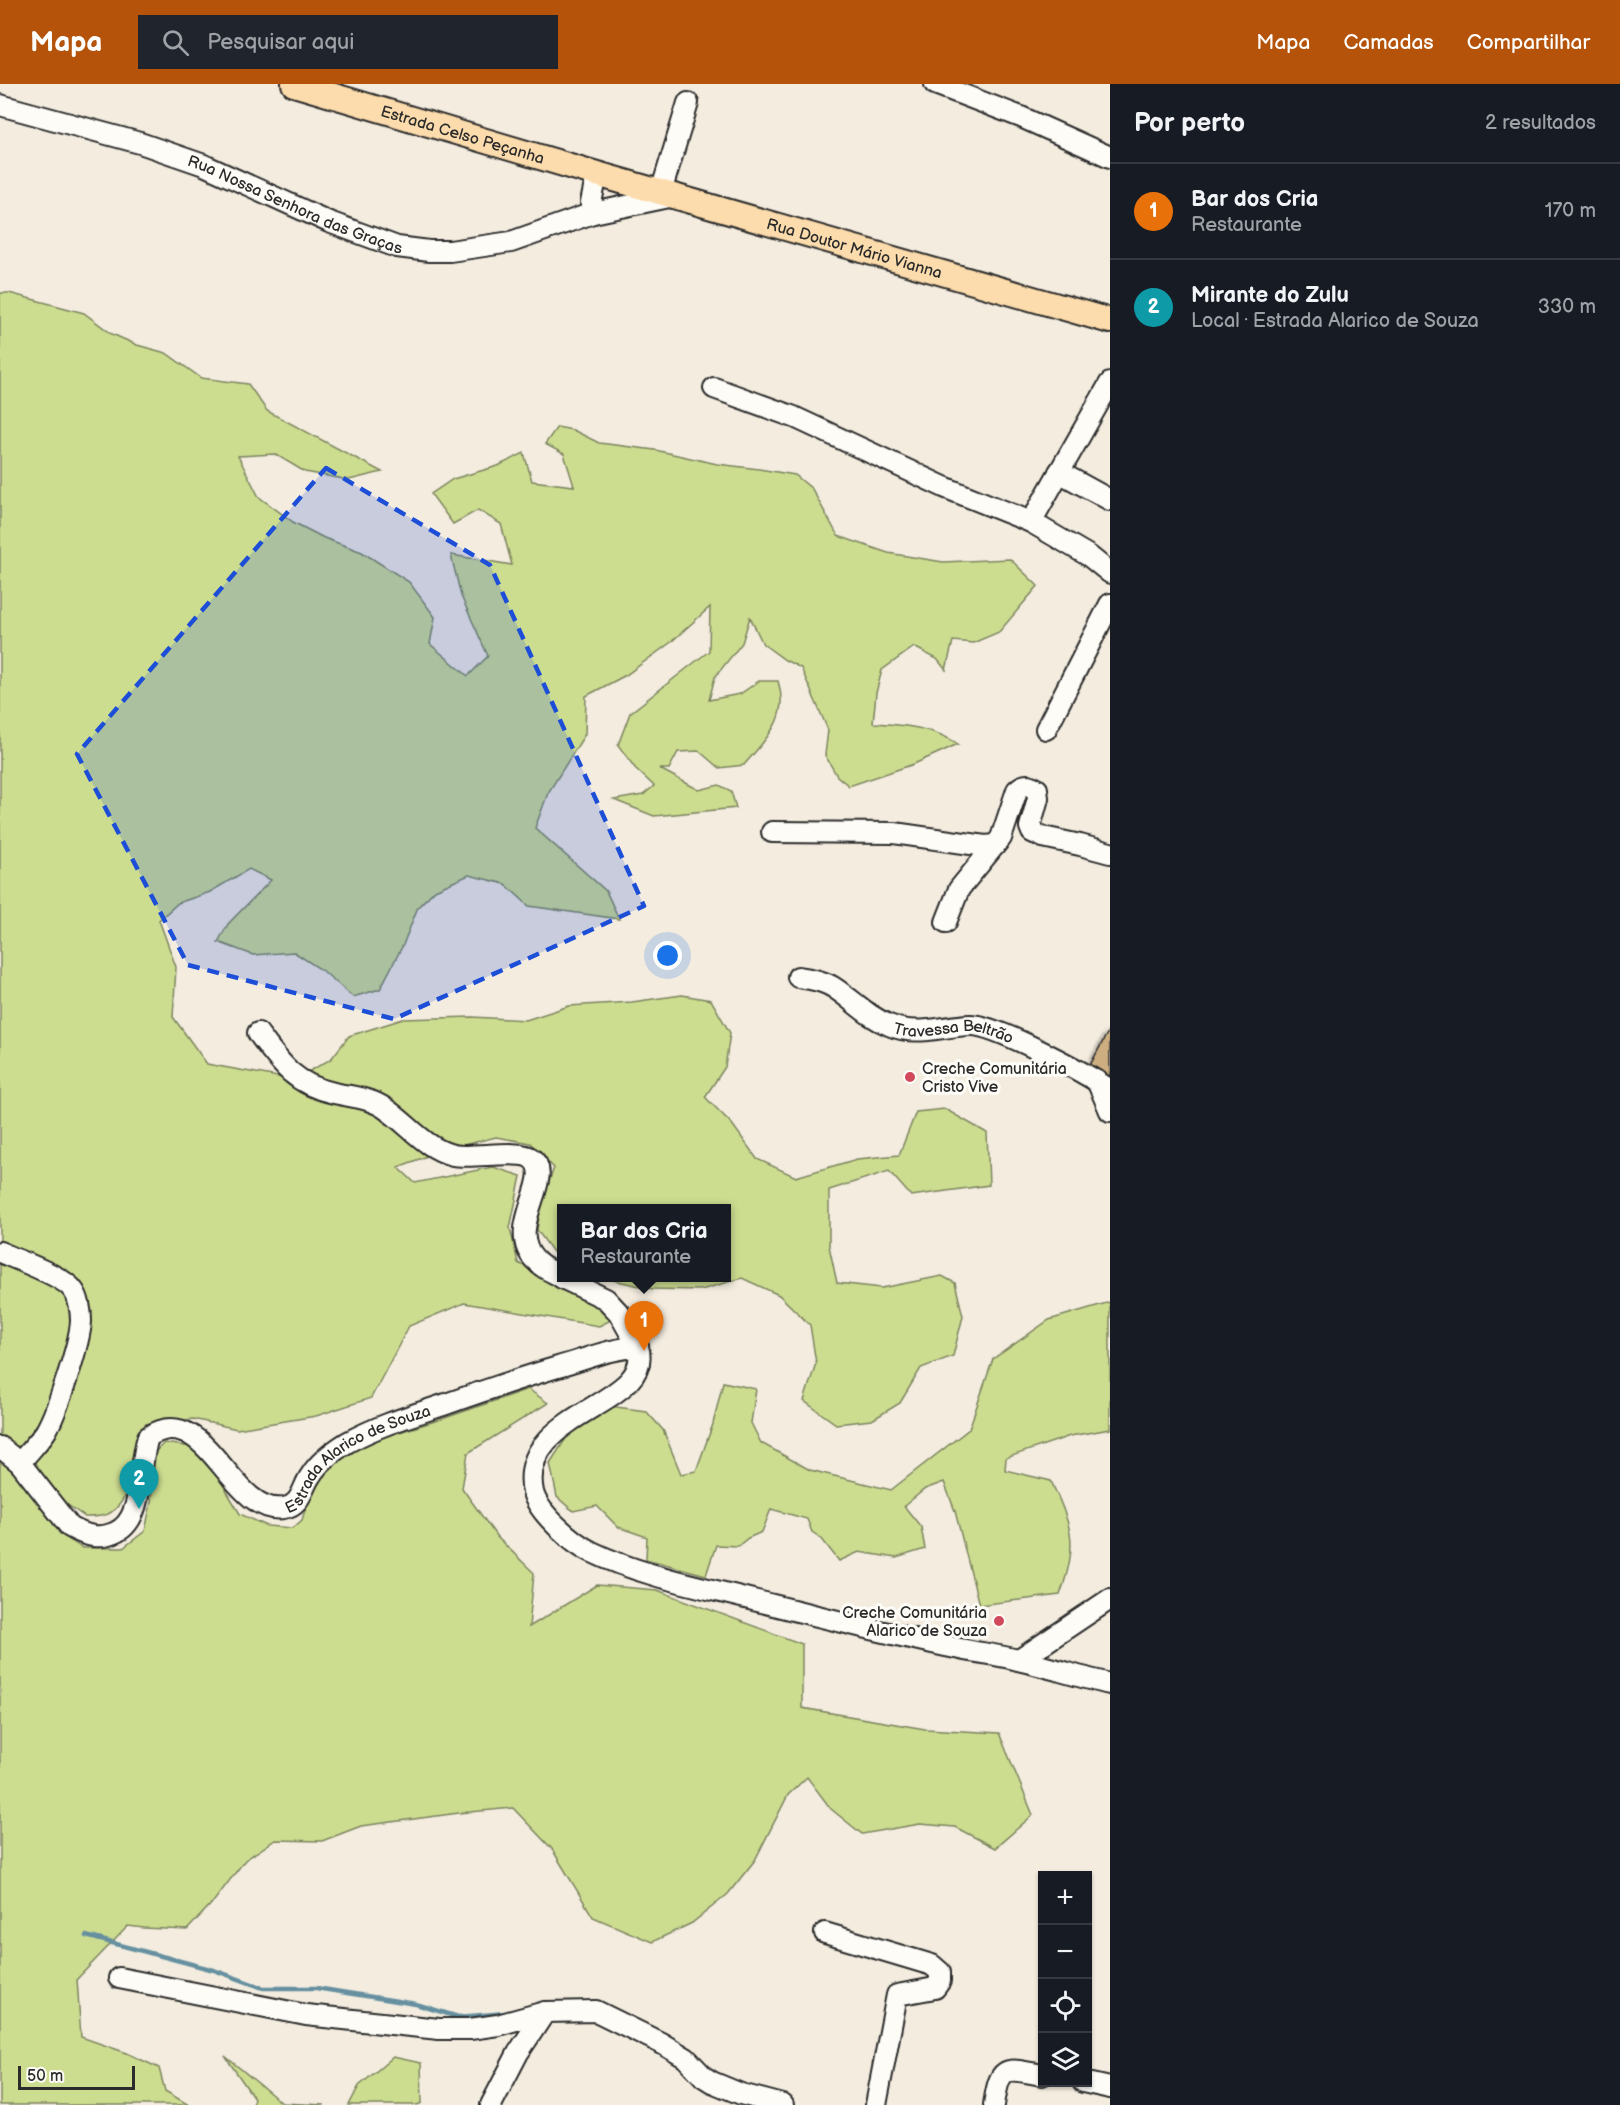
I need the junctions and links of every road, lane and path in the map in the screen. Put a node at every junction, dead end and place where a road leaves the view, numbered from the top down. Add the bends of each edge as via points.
1 (294, 84) edge
2 (947, 86) edge
3 (688, 103) dead end
4 (0, 105) edge
5 (1110, 157) edge
6 (597, 174) junction
7 (667, 194) junction
8 (593, 213) junction
9 (1110, 321) edge
10 (1110, 384) edge
11 (714, 388) dead end
12 (1059, 472) junction
13 (1110, 500) edge
14 (1031, 522) junction
15 (1110, 573) edge
16 (1110, 604) edge
17 (1046, 729) dead end
18 (771, 832) dead end
19 (995, 845) junction
20 (1110, 853) edge
21 (946, 922) dead end
22 (798, 977) dead end
23 (258, 1033) dead end
24 (1103, 1085) edge
25 (1110, 1111) edge
26 (0, 1252) edge
27 (557, 1275) edge
28 (572, 1282) edge
29 (638, 1347) junction
30 (0, 1447) edge
31 (20, 1463) junction
32 (1110, 1599) edge
33 (1019, 1660) junction
34 (1110, 1684) edge
35 (825, 1933) dead end
36 (119, 1978) dead end
37 (545, 2012) junction
38 (1038, 2074) edge
39 (1092, 2084) edge
40 (1110, 2088) edge
41 (491, 2105) edge
42 (783, 2105) edge
43 (876, 2105) edge
44 (994, 2105) edge

1 - 6 main road, Estrada Celso Peçanha
2 - 5 street
3 - 7 street
4 - 8 street, Rua Nossa Senhora das Graças via 140,143 204,165 329,222 397,247 429,251 477,248 511,242
6 - 7 main road, Rua Doutor Mário Vianna
6 - 8 street via 591,202
7 - 8 street, Rua Nossa Senhora das Graças
7 - 9 main road, Rua Doutor Mário Vianna
10 - 12 street
11 - 14 street via 794,417 944,488
12 - 13 street
12 - 14 street
14 - 15 street via 1089,555
16 - 17 street
18 - 19 street via 894,833
19 - 20 street via 1017,790 1030,784 1037,789 1038,798 1032,832
19 - 21 street via 959,889
22 - 24 street, Travessa Beltrão via 820,981 889,1025 908,1031 984,1027
23 - 27 street via 282,1065 300,1080 316,1089 385,1107 432,1147 455,1155 506,1154 531,1158 539,1177 527,1213 527,1247 533,1259
24 - 25 street
26 - 31 street via 60,1279 74,1290 81,1320 59,1401 46,1430
28 - 29 street via 606,1299 619,1313
29 - 31 street, Estrada Alarico de Souza via 527,1376 367,1433 346,1443 321,1463 310,1475 300,1499 285,1508 266,1507 252,1499 196,1439 180,1431 164,1430 148,1437 130,1521 123,1530 95,1537 70,1527
29 - 33 street via 637,1371 630,1380 551,1435 537,1453 533,1494 562,1531 590,1551 642,1570 851,1625
30 - 31 street, Estrada Alarico de Souza
32 - 33 street
33 - 34 street
35 - 43 street via 932,1965 940,1972 935,1988 897,1995
36 - 37 street via 306,2015 429,2028 470,2029
37 - 41 street
37 - 42 street via 596,2011 686,2058 712,2082
38 - 44 street via 1012,2069 1002,2074
39 - 40 street

